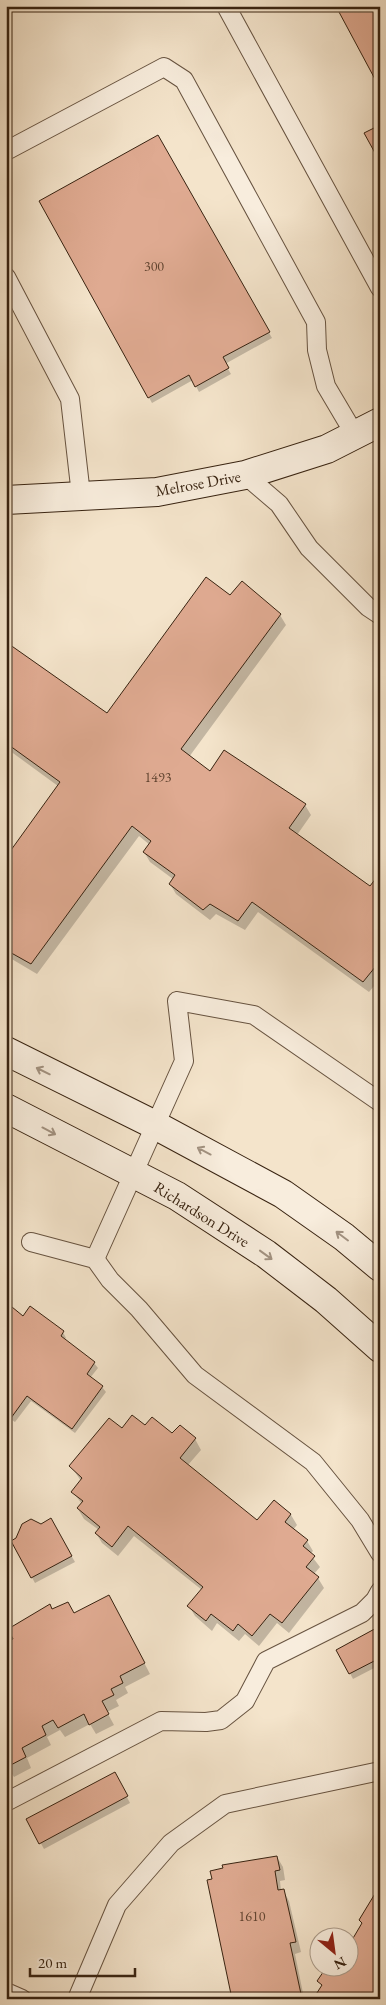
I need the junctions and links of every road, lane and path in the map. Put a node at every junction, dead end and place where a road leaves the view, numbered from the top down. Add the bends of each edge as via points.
1 (226, 6) edge
2 (6, 151) edge
3 (6, 276) edge
4 (380, 288) edge
5 (380, 422) edge
6 (355, 435) junction
7 (246, 475) junction
8 (81, 495) junction
9 (6, 500) edge
10 (380, 615) edge
11 (6, 1051) edge
12 (380, 1102) edge
13 (6, 1108) edge
14 (155, 1125) junction
15 (134, 1174) junction
16 (32, 1242) dead end
17 (95, 1258) junction
18 (380, 1267) edge
19 (380, 1348) edge
20 (380, 1553) edge
21 (380, 1591) edge
22 (380, 1771) edge
23 (6, 1802) edge
24 (6, 1992) edge
25 (22, 1999) edge
26 (77, 1999) edge

1 - 4 lane
2 - 6 lane via 164,67 184,80 316,322 317,350 326,386
3 - 8 lane via 70,399
5 - 6 street, Melrose Drive
6 - 7 street, Melrose Drive via 327,450
7 - 8 street, Melrose Drive via 157,492
7 - 10 lane via 279,504 309,548
8 - 9 street, Melrose Drive
14 -> 11 street
12 - 14 lane via 254,1015 177,1001 184,1061
13 -> 15 street, Richardson Drive
14 - 15 lane
18 -> 14 street via 283,1194
15 - 17 lane
15 -> 19 street, Richardson Drive via 177,1196 266,1254 326,1300
16 - 17 lane
17 - 20 lane via 110,1280 195,1375 313,1462 360,1520
21 - 23 lane via 362,1613 266,1661 245,1702 221,1720 161,1721
22 - 26 lane via 224,1804 170,1843 117,1905
24 - 25 lane

